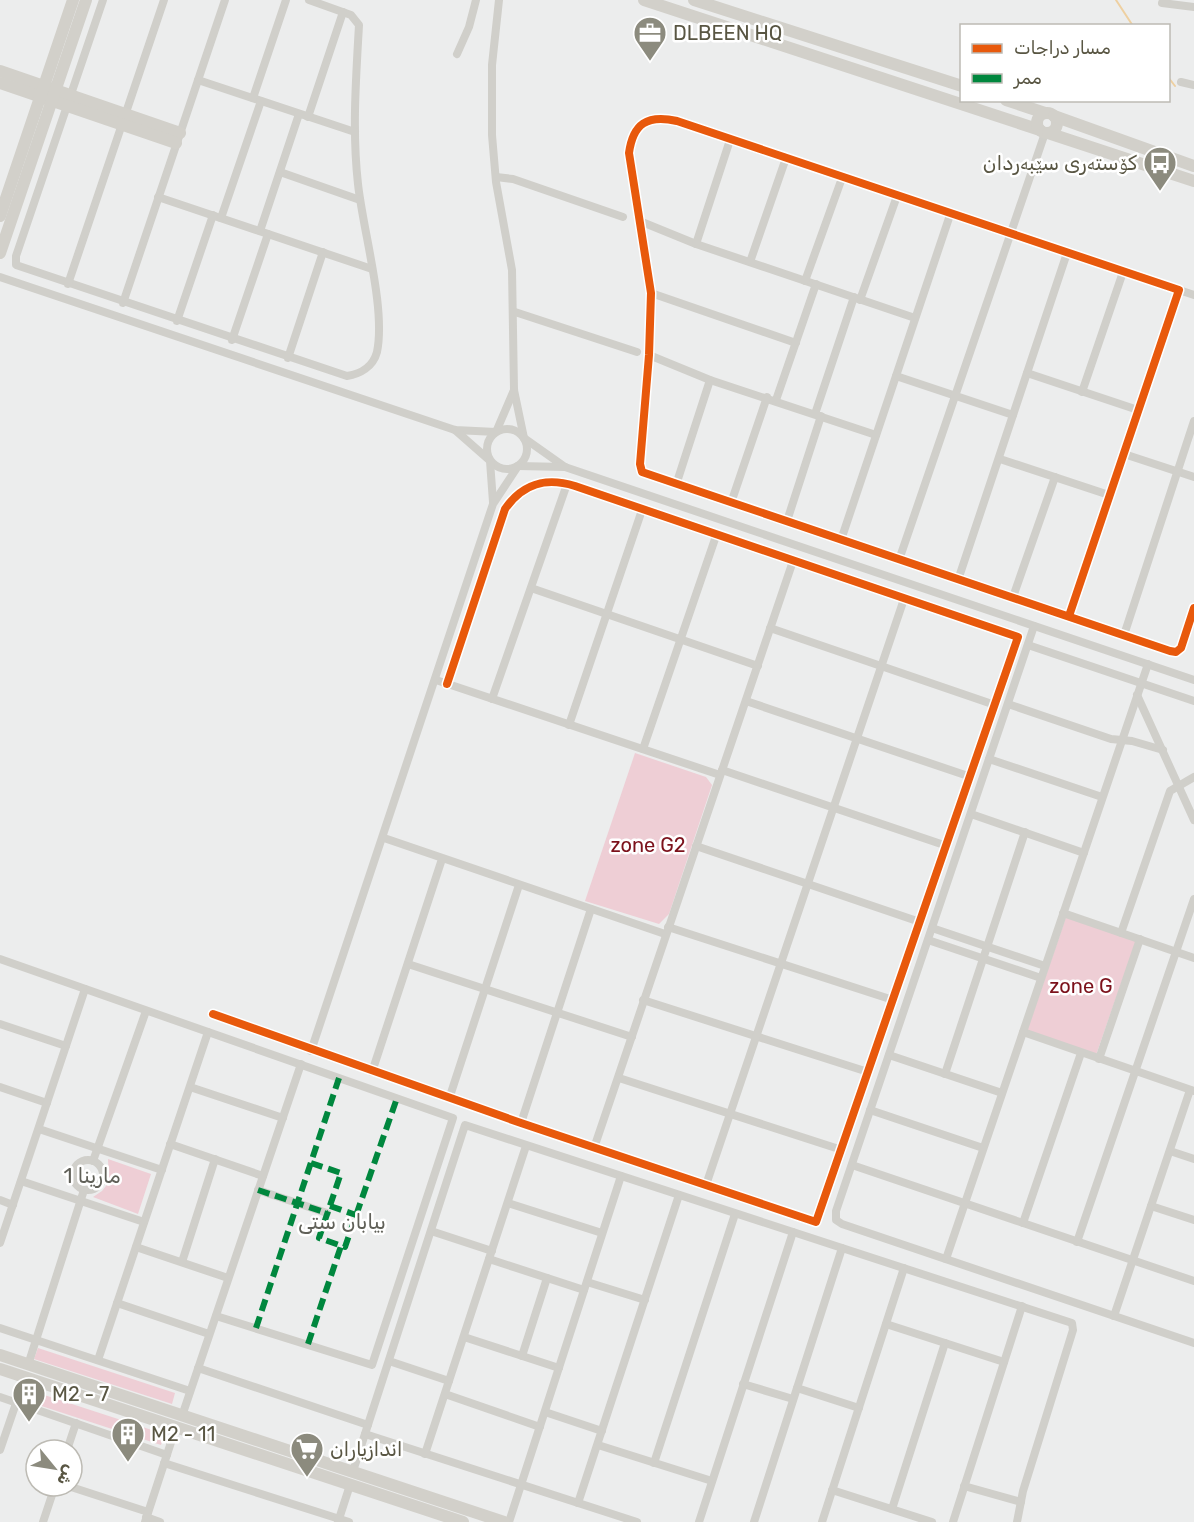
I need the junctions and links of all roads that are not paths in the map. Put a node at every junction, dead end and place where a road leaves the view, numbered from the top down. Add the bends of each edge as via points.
1 (73, 0) edge
2 (86, 0) edge
3 (103, 0) edge
4 (164, 0) edge
5 (225, 0) edge
6 (286, 0) edge
7 (309, 0) edge
8 (476, 0) edge
9 (499, 0) edge
10 (648, 0) edge
11 (694, 0) edge
12 (1162, 3) dead end
13 (1191, 5) edge
14 (343, 12) junction
15 (457, 54) dead end
16 (0, 71) edge
17 (198, 80) junction
18 (1181, 82) dead end
19 (0, 83) edge
20 (960, 85) edge
21 (1194, 85) edge
22 (47, 94) junction
23 (257, 99) junction
24 (69, 101) junction
25 (1012, 102) edge
26 (304, 115) junction
27 (1049, 115) junction
28 (123, 119) junction
29 (355, 132) junction
30 (1044, 132) junction
31 (178, 138) junction
32 (730, 140) junction
33 (786, 158) junction
34 (1194, 166) edge
35 (280, 172) junction
36 (496, 177) junction
37 (842, 178) junction
38 (1194, 181) edge
39 (897, 196) junction
40 (158, 197) junction
41 (360, 200) junction
42 (950, 215) junction
43 (0, 216) edge
44 (217, 216) junction
45 (623, 217) dead end
46 (642, 222) junction
47 (264, 232) junction
48 (1010, 234) junction
49 (696, 244) junction
50 (323, 252) junction
51 (0, 253) edge
52 (1067, 253) junction
53 (750, 262) junction
54 (372, 268) junction
55 (1124, 272) junction
56 (0, 277) edge
57 (805, 281) junction
58 (68, 284) junction
59 (816, 284) junction
60 (1179, 290) junction
61 (651, 293) junction
62 (1194, 295) edge
63 (857, 298) junction
64 (123, 303) junction
65 (515, 312) junction
66 (915, 318) junction
67 (177, 321) junction
68 (232, 340) junction
69 (796, 343) junction
70 (637, 352) dead end
71 (650, 355) junction
72 (288, 358) junction
73 (1028, 373) junction
74 (896, 376) junction
75 (710, 380) junction
76 (514, 390) junction
77 (1082, 392) junction
78 (956, 397) junction
79 (771, 398) junction
80 (1138, 410) junction
81 (818, 415) junction
82 (1013, 416) junction
83 (1194, 421) edge
84 (454, 430) junction
85 (496, 432) junction
86 (876, 435) junction
87 (524, 438) junction
88 (1124, 454) junction
89 (1000, 459) junction
90 (490, 461) junction
91 (518, 466) junction
92 (565, 467) junction
93 (1177, 471) junction
94 (1055, 477) junction
95 (1194, 477) edge
96 (567, 484) junction
97 (676, 485) junction
98 (1109, 495) junction
99 (731, 503) junction
100 (493, 504) junction
101 (642, 510) junction
102 (787, 521) junction
103 (716, 536) junction
104 (841, 540) junction
105 (899, 560) junction
106 (793, 561) junction
107 (958, 580) junction
108 (531, 588) junction
109 (1013, 597) junction
110 (904, 599) junction
111 (1194, 608) edge
112 (607, 614) junction
113 (1069, 616) junction
114 (1034, 626) junction
115 (770, 628) junction
116 (1124, 635) junction
117 (680, 639) junction
118 (1028, 645) junction
119 (1148, 664) junction
120 (758, 666) junction
121 (883, 666) junction
122 (436, 680) junction
123 (1194, 680) edge
124 (1141, 683) junction
125 (447, 684) junction
126 (1137, 695) junction
127 (492, 699) junction
128 (746, 701) junction
129 (1194, 701) edge
130 (1008, 704) junction
131 (995, 705) junction
132 (569, 724) junction
133 (859, 738) junction
134 (1122, 740) junction
135 (644, 749) junction
136 (1163, 750) junction
137 (989, 759) junction
138 (721, 773) junction
139 (971, 777) junction
140 (1194, 777) edge
141 (1178, 784) junction
142 (1102, 797) junction
143 (835, 807) junction
144 (970, 814) junction
145 (1194, 820) edge
146 (1025, 832) junction
147 (384, 838) junction
148 (696, 846) junction
149 (947, 846) junction
150 (1084, 853) junction
151 (442, 859) junction
152 (810, 882) junction
153 (519, 885) junction
154 (1194, 899) edge
155 (591, 909) junction
156 (1063, 913) junction
157 (920, 922) junction
158 (932, 928) junction
159 (666, 930) junction
160 (1121, 933) junction
161 (1140, 939) junction
162 (928, 940) junction
163 (987, 947) junction
164 (1176, 952) junction
165 (983, 958) junction
166 (1194, 958) edge
167 (0, 960) edge
168 (408, 964) junction
169 (781, 964) junction
170 (1045, 966) junction
171 (1041, 978) junction
172 (85, 989) junction
173 (485, 989) junction
174 (643, 1000) junction
175 (893, 1000) junction
176 (146, 1011) junction
177 (557, 1013) junction
178 (213, 1014) dead end
179 (0, 1024) edge
180 (208, 1032) junction
181 (1023, 1032) junction
182 (632, 1037) junction
183 (756, 1038) junction
184 (66, 1046) junction
185 (311, 1051) junction
186 (1081, 1053) junction
187 (889, 1055) junction
188 (1099, 1059) junction
189 (301, 1064) junction
190 (1136, 1071) junction
191 (372, 1072) junction
192 (868, 1072) junction
193 (945, 1074) junction
194 (619, 1078) junction
195 (190, 1087) junction
196 (1, 1090) edge
197 (1192, 1090) edge
198 (1002, 1093) junction
199 (449, 1099) junction
200 (47, 1103) junction
201 (870, 1110) junction
202 (731, 1113) junction
203 (283, 1118) junction
204 (521, 1124) junction
205 (39, 1129) junction
206 (170, 1144) junction
207 (526, 1146) junction
208 (98, 1148) junction
209 (594, 1148) junction
210 (983, 1148) junction
211 (842, 1150) junction
212 (1170, 1151) junction
213 (1194, 1159) edge
214 (215, 1160) junction
215 (93, 1161) junction
216 (852, 1165) junction
217 (162, 1170) junction
218 (263, 1176) junction
219 (621, 1176) junction
220 (21, 1181) junction
221 (706, 1185) junction
222 (84, 1190) junction
223 (258, 1190) junction
224 (679, 1195) junction
225 (0, 1200) edge
226 (80, 1200) junction
227 (508, 1203) junction
228 (965, 1203) junction
229 (13, 1204) junction
230 (1151, 1206) junction
231 (327, 1213) dead end
232 (735, 1214) junction
233 (1194, 1220) edge
234 (144, 1222) junction
235 (1023, 1223) junction
236 (431, 1231) junction
237 (793, 1232) junction
238 (602, 1233) junction
239 (1077, 1242) junction
240 (0, 1243) edge
241 (136, 1247) junction
242 (842, 1248) junction
243 (491, 1255) junction
244 (946, 1260) junction
245 (1133, 1260) junction
246 (182, 1262) junction
247 (904, 1268) junction
248 (228, 1278) junction
249 (547, 1278) junction
250 (1194, 1281) edge
251 (585, 1286) junction
252 (645, 1300) junction
253 (117, 1303) junction
254 (1022, 1306) junction
255 (216, 1316) junction
256 (1114, 1316) junction
257 (886, 1324) junction
258 (0, 1328) edge
259 (209, 1334) junction
260 (464, 1337) junction
261 (36, 1340) junction
262 (945, 1343) junction
263 (1194, 1343) edge
264 (0, 1355) edge
265 (522, 1356) junction
266 (98, 1360) junction
267 (388, 1362) junction
268 (1004, 1362) junction
269 (198, 1368) junction
270 (559, 1368) junction
271 (0, 1369) edge
272 (27, 1371) junction
273 (449, 1381) junction
274 (744, 1384) junction
275 (797, 1388) junction
276 (190, 1391) junction
277 (445, 1394) junction
278 (0, 1397) edge
279 (793, 1399) junction
280 (16, 1402) junction
281 (859, 1408) junction
282 (545, 1412) junction
283 (179, 1421) junction
284 (76, 1423) junction
285 (540, 1427) junction
286 (367, 1429) junction
287 (602, 1431) junction
288 (71, 1438) edge
289 (598, 1445) junction
290 (0, 1450) edge
291 (425, 1454) junction
292 (166, 1459) junction
293 (654, 1463) junction
294 (353, 1471) junction
295 (712, 1481) junction
296 (350, 1485) junction
297 (521, 1485) junction
298 (964, 1486) junction
299 (832, 1490) junction
300 (84, 1492) edge
301 (51, 1498) edge
302 (431, 1498) junction
303 (1021, 1502) junction
304 (578, 1503) junction
305 (892, 1509) junction
306 (426, 1510) junction
307 (146, 1517) edge
308 (338, 1520) edge
309 (43, 1522) edge
310 (160, 1522) edge
311 (349, 1522) edge
312 (463, 1522) edge
313 (504, 1522) edge
314 (509, 1522) edge
315 (637, 1522) edge
316 (699, 1522) edge
317 (754, 1522) edge
318 (822, 1522) edge
319 (932, 1522) edge
320 (953, 1522) edge
321 (1017, 1522) edge

1 - 22 street
2 - 22 street
3 - 24 street
4 - 28 street
5 - 17 street
6 - 23 street
7 - 14 street
8 - 15 street
9 - 36 street via 491,103
10 - 30 street
11 - 20 street
12 - 13 street
14 - 26 street
14 - 29 street via 355,17 359,25
16 - 22 street
17 - 23 street
17 - 31 street
18 - 21 street
19 - 22 street
22 - 24 street
22 - 43 street
22 - 51 street
23 - 26 street
23 - 44 street
24 - 28 street
24 - 58 street via 15,261 20,268
25 - 27 street
26 - 29 street
26 - 35 street
27 - 30 street via 1037,120
27 - 34 street
28 - 31 street
28 - 58 street
29 - 41 street
30 - 38 street
30 - 48 street
31 - 40 street
32 - 33 street
32 - 46 street via 665,118 638,128 629,153
32 - 49 street
33 - 37 street
33 - 53 street
35 - 41 street
35 - 47 street
36 - 45 street via 513,179
36 - 65 street
37 - 39 street
37 - 57 street
39 - 42 street
39 - 63 street
40 - 44 street
40 - 64 street
41 - 54 street
42 - 48 street
42 - 66 street
44 - 47 street
44 - 67 street
46 - 49 street
46 - 61 street
47 - 50 street
47 - 68 street
48 - 52 street
48 - 78 street
49 - 53 street
50 - 54 street
50 - 72 street
52 - 55 street
52 - 73 street
53 - 57 street
54 - 72 street via 378,336 376,355 370,365 356,374 340,376
55 - 60 street
55 - 77 street
56 - 84 street
57 - 59 street
58 - 64 street
59 - 63 street
59 - 69 street
60 - 62 street
60 - 80 street
61 - 69 street
61 - 71 street
63 - 66 street
63 - 81 street
64 - 67 street
65 - 70 street
65 - 76 street
66 - 74 street
67 - 68 street
68 - 72 street
69 - 79 street
71 - 75 street
71 - 97 street via 640,464 646,475
73 - 77 street
73 - 82 street
74 - 78 street
74 - 86 street
75 - 79 street
75 - 97 street
76 - 85 street
76 - 87 street
77 - 80 street
78 - 82 street
78 - 105 street
79 - 81 street
79 - 99 street
80 - 88 street
81 - 86 street
81 - 102 street
82 - 89 street
83 - 93 street
84 - 85 street
84 - 90 street
85 - 87 street via 511,429
85 - 90 street via 487,445
86 - 104 street
87 - 91 street via 527,453
87 - 92 street
88 - 93 street
88 - 98 street
89 - 94 street
89 - 107 street
90 - 91 street via 505,470
90 - 100 street
91 - 92 street
91 - 100 street
92 - 114 street
93 - 95 street
93 - 116 street
94 - 98 street
94 - 109 street
96 - 101 street
96 - 108 street
96 - 125 street via 535,483 521,490 506,509
97 - 99 street
98 - 113 street
99 - 102 street
100 - 122 street
101 - 103 street
101 - 112 street
102 - 104 street
103 - 106 street
103 - 117 street
104 - 105 street
105 - 107 street
106 - 110 street
106 - 115 street
107 - 109 street
108 - 112 street
108 - 127 street
109 - 113 street
110 - 121 street
110 - 131 street via 1018,637
111 - 116 street via 1181,648 1176,652
112 - 117 street
112 - 132 street
113 - 116 street
114 - 118 street
114 - 119 street
115 - 120 street
115 - 121 street
117 - 120 street
117 - 135 street
118 - 124 street
118 - 130 street
119 - 123 street
119 - 124 street
120 - 128 street
121 - 131 street
121 - 133 street
122 - 125 street
122 - 147 street
124 - 126 street
124 - 129 street
125 - 127 street
126 - 134 street
126 - 136 street
127 - 132 street
128 - 133 street
128 - 138 street
130 - 134 street
130 - 137 street
131 - 139 street
132 - 135 street
133 - 139 street
133 - 143 street
134 - 136 street
134 - 142 street
135 - 138 street
136 - 141 street
137 - 142 street
137 - 144 street
138 - 143 street
138 - 148 street
139 - 149 street
140 - 141 street
141 - 145 street
141 - 160 street via 1170,791
142 - 150 street
143 - 149 street
143 - 152 street
144 - 146 street
144 - 158 street
146 - 150 street
146 - 163 street
147 - 151 street
147 - 185 street
148 - 152 street
148 - 159 street
149 - 157 street
150 - 156 street
151 - 153 street
151 - 168 street
152 - 157 street
152 - 169 street
153 - 155 street
153 - 173 street
154 - 164 street
155 - 159 street
155 - 177 street
156 - 160 street
156 - 170 street
157 - 175 street
158 - 162 street
158 - 163 street
159 - 169 street
159 - 174 street
160 - 161 street
161 - 164 street
161 - 188 street
162 - 165 street
162 - 187 street
163 - 165 street
163 - 170 street
164 - 166 street
164 - 190 street
165 - 171 street
165 - 193 street
167 - 172 street
168 - 173 street
168 - 191 street
169 - 175 street
169 - 183 street
170 - 171 street
171 - 181 street
172 - 176 street
172 - 184 street
173 - 177 street
173 - 199 street
174 - 182 street
174 - 183 street
175 - 192 street
176 - 180 street
176 - 208 street
177 - 182 street
177 - 204 street
178 - 185 street
179 - 184 street
180 - 189 street
180 - 195 street
181 - 186 street
181 - 198 street
182 - 194 street
183 - 192 street
183 - 202 street
184 - 200 street
185 - 191 street
186 - 188 street
186 - 235 street
187 - 193 street
187 - 201 street
188 - 190 street
189 - 203 street
189 - 255 street via 453,1118 372,1365
190 - 197 street
190 - 239 street
191 - 199 street
192 - 211 street
193 - 198 street
194 - 202 street
194 - 209 street
195 - 203 street
195 - 206 street
196 - 200 street
197 - 212 street
198 - 210 street
199 - 204 street
200 - 205 street
201 - 210 street
201 - 216 street
202 - 211 street
202 - 221 street
203 - 218 street
204 - 209 street
205 - 208 street
205 - 220 street
206 - 214 street
206 - 217 street
207 - 219 street
207 - 227 street
207 - 236 street via 465,1125
208 - 215 street
208 - 217 street
209 - 221 street
210 - 228 street
211 - 221 street via 816,1222
212 - 213 street
212 - 230 street
214 - 218 street
214 - 246 street
215 - 222 street via 102,1168 103,1178 94,1190
215 - 222 street via 84,1160 74,1170 76,1184
216 - 228 street
216 - 244 street via 836,1211 837,1222
217 - 234 street
218 - 223 street
219 - 224 street
219 - 238 street
220 - 226 street
220 - 229 street
222 - 226 street
223 - 231 street
223 - 248 street
224 - 232 street
224 - 252 street
225 - 229 street
226 - 234 street
226 - 261 street
227 - 238 street
227 - 243 street
228 - 235 street
228 - 244 street
229 - 240 street
230 - 233 street
230 - 245 street
232 - 237 street
232 - 293 street
234 - 241 street
235 - 239 street
236 - 243 street
236 - 267 street
237 - 242 street
237 - 274 street
238 - 251 street
239 - 245 street
241 - 246 street
241 - 253 street
242 - 247 street
242 - 275 street
243 - 249 street
243 - 260 street
244 - 256 street
245 - 250 street
245 - 256 street
246 - 248 street
247 - 254 street
247 - 257 street
248 - 255 street
249 - 251 street
249 - 265 street
251 - 252 street
251 - 270 street
252 - 287 street
253 - 259 street
253 - 266 street
254 - 268 street
254 - 303 street via 1066,1320 1072,1323 1073,1330
255 - 259 street
256 - 263 street
257 - 262 street
257 - 281 street
258 - 261 street
259 - 269 street
260 - 265 street
260 - 273 street
261 - 266 street
261 - 272 street
262 - 268 street
262 - 305 street
264 - 272 street
265 - 270 street
266 - 276 street
267 - 273 street
267 - 286 street
268 - 298 street
269 - 276 street
269 - 286 street
270 - 282 street
271 - 272 street
272 - 280 street
272 - 283 street
273 - 277 street
274 - 279 street
274 - 295 street
275 - 279 street
275 - 281 street
276 - 283 street
277 - 285 street
277 - 291 street
278 - 280 street
279 - 317 street
280 - 284 street
280 - 290 street
281 - 299 street
282 - 285 street
282 - 287 street
283 - 292 street
283 - 294 street
283 - 296 street
284 - 288 street
284 - 292 street
285 - 297 street
286 - 291 street
286 - 294 street
287 - 289 street
289 - 293 street
289 - 304 street
291 - 297 street
292 - 307 street
292 - 308 street
293 - 295 street
294 - 302 street
295 - 316 street
296 - 306 street
296 - 308 street
297 - 304 street
297 - 314 street
298 - 303 street
298 - 320 street
299 - 305 street
299 - 318 street
300 - 307 street
301 - 309 street
302 - 306 street
302 - 313 street
303 - 321 street
304 - 315 street
305 - 319 street
306 - 312 street
307 - 310 street
308 - 311 street

